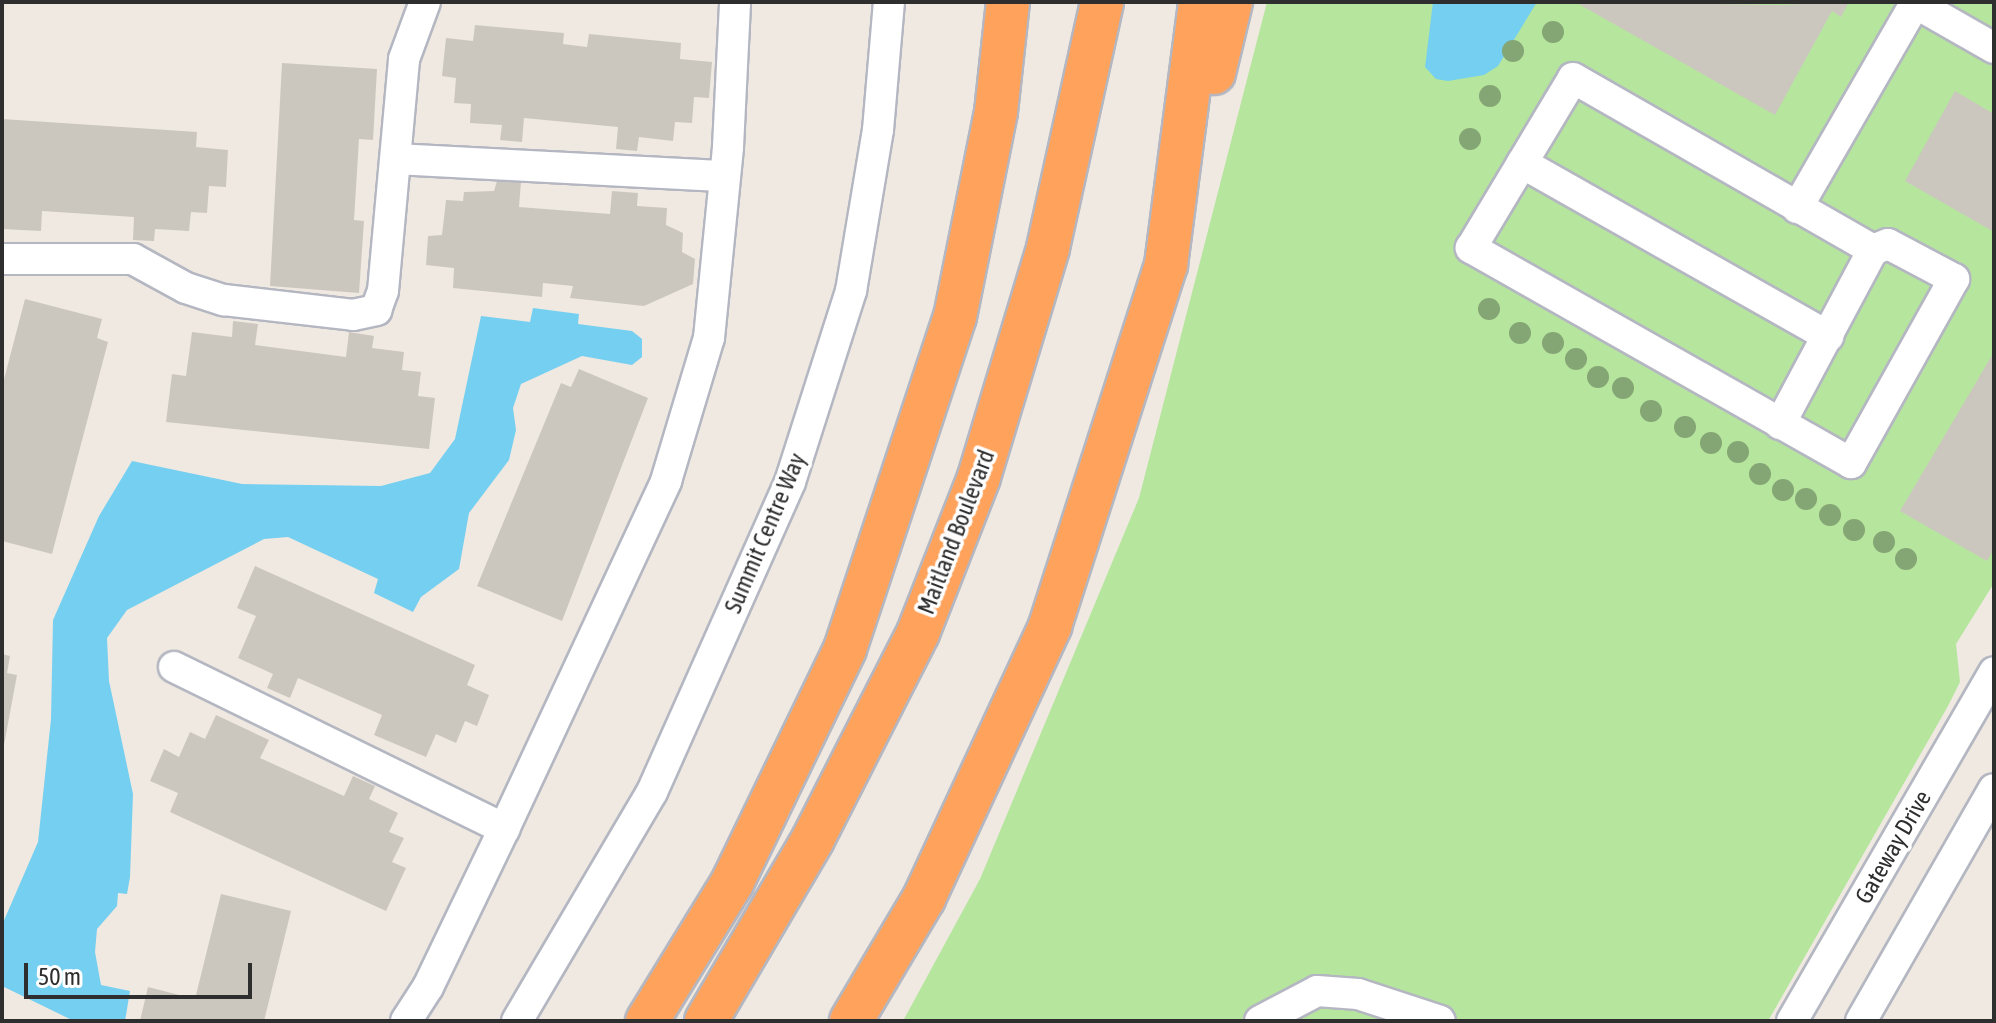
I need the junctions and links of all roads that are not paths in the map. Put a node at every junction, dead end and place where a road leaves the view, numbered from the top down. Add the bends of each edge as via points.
1 (425, 2) edge
2 (735, 2) edge
3 (889, 2) edge
4 (1008, 2) edge
5 (1102, 2) edge
6 (1200, 2) edge
7 (1231, 2) edge
8 (1916, 2) edge
9 (1994, 48) edge
10 (396, 159) junction
11 (1522, 163) junction
12 (725, 176) junction
13 (1797, 208) junction
14 (1873, 250) junction
15 (2, 259) edge
16 (1166, 265) junction
17 (1828, 336) junction
18 (1780, 424) junction
19 (174, 667) dead end
20 (1994, 672) edge
21 (1994, 789) edge
22 (504, 829) junction
23 (406, 1021) edge
24 (517, 1021) edge
25 (647, 1021) edge
26 (706, 1021) edge
27 (851, 1021) edge
28 (1260, 1021) edge
29 (1440, 1021) edge
30 (1792, 1021) edge
31 (1861, 1021) edge

1 - 10 street via 404,59
2 - 12 street
3 - 24 street, Summit Centre Way via 874,161 851,291 790,482 652,792
4 - 25 highway via 996,112 955,317 845,649 732,883
5 - 26 highway, Maitland Boulevard via 1048,248 979,477 918,633 813,839
6 - 16 highway
7 - 16 highway
8 - 9 street
8 - 13 street
10 - 12 street
10 - 15 street via 383,291 376,310 224,300 186,288 133,259
11 - 13 street via 1573,78
11 - 17 street
11 - 18 street via 1471,248
12 - 22 street via 709,338 666,481
13 - 14 street
14 - 17 street
14 - 18 street via 1888,244 1954,279 1851,463
16 - 27 highway via 1050,626 924,898
17 - 18 street
19 - 22 street
20 - 30 street, Gateway Drive
21 - 31 street
22 - 23 street via 428,987
28 - 29 street via 1317,991 1358,994

